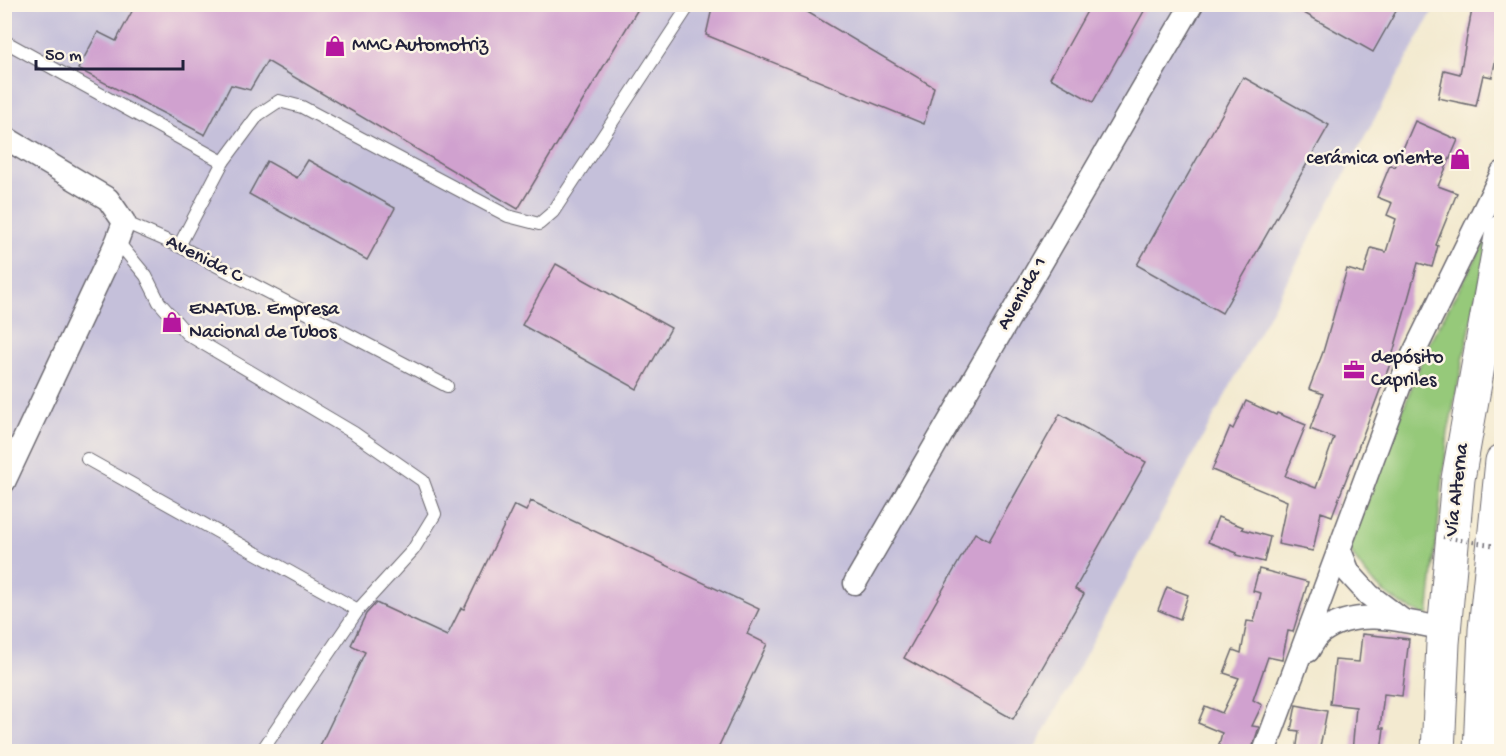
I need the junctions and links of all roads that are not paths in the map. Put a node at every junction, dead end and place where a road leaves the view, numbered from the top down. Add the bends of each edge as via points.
1 (690, 4) edge
2 (1192, 4) edge
3 (4, 41) edge
4 (4, 137) edge
5 (223, 162) junction
6 (1502, 173) edge
7 (121, 231) junction
8 (1502, 231) edge
9 (178, 246) junction
10 (447, 386) dead end
11 (87, 459) dead end
12 (1502, 461) edge
13 (4, 482) edge
14 (1339, 548) junction
15 (855, 583) dead end
16 (358, 610) junction
17 (1402, 620) junction
18 (1444, 629) junction
19 (1493, 630) edge
20 (1293, 675) junction
21 (261, 752) edge
22 (1264, 752) edge
23 (1438, 752) edge
24 (1480, 752) edge

1 - 5 lane via 553,212 539,224 508,216 303,107 279,100 258,115
2 - 15 street, Avenida 1
3 - 5 lane
4 - 7 street, Avenida C via 108,199
5 - 9 lane
6 - 14 street via 1406,369
7 - 9 lane, Avenida C
7 - 13 street
7 - 16 lane via 159,302 187,334 354,433 423,481 435,514 413,550
8 - 18 highway, Vía Alterna via 1458,479
9 - 10 lane, Avenida C
11 - 16 lane
12 - 19 highway, Vía Alterna
14 - 17 street via 1349,573 1369,595
14 - 20 street
16 - 21 lane
17 - 18 street
17 - 20 street via 1346,619 1320,633
18 - 23 highway, Vía Alterna
19 - 24 highway, Vía Alterna
20 - 22 street

